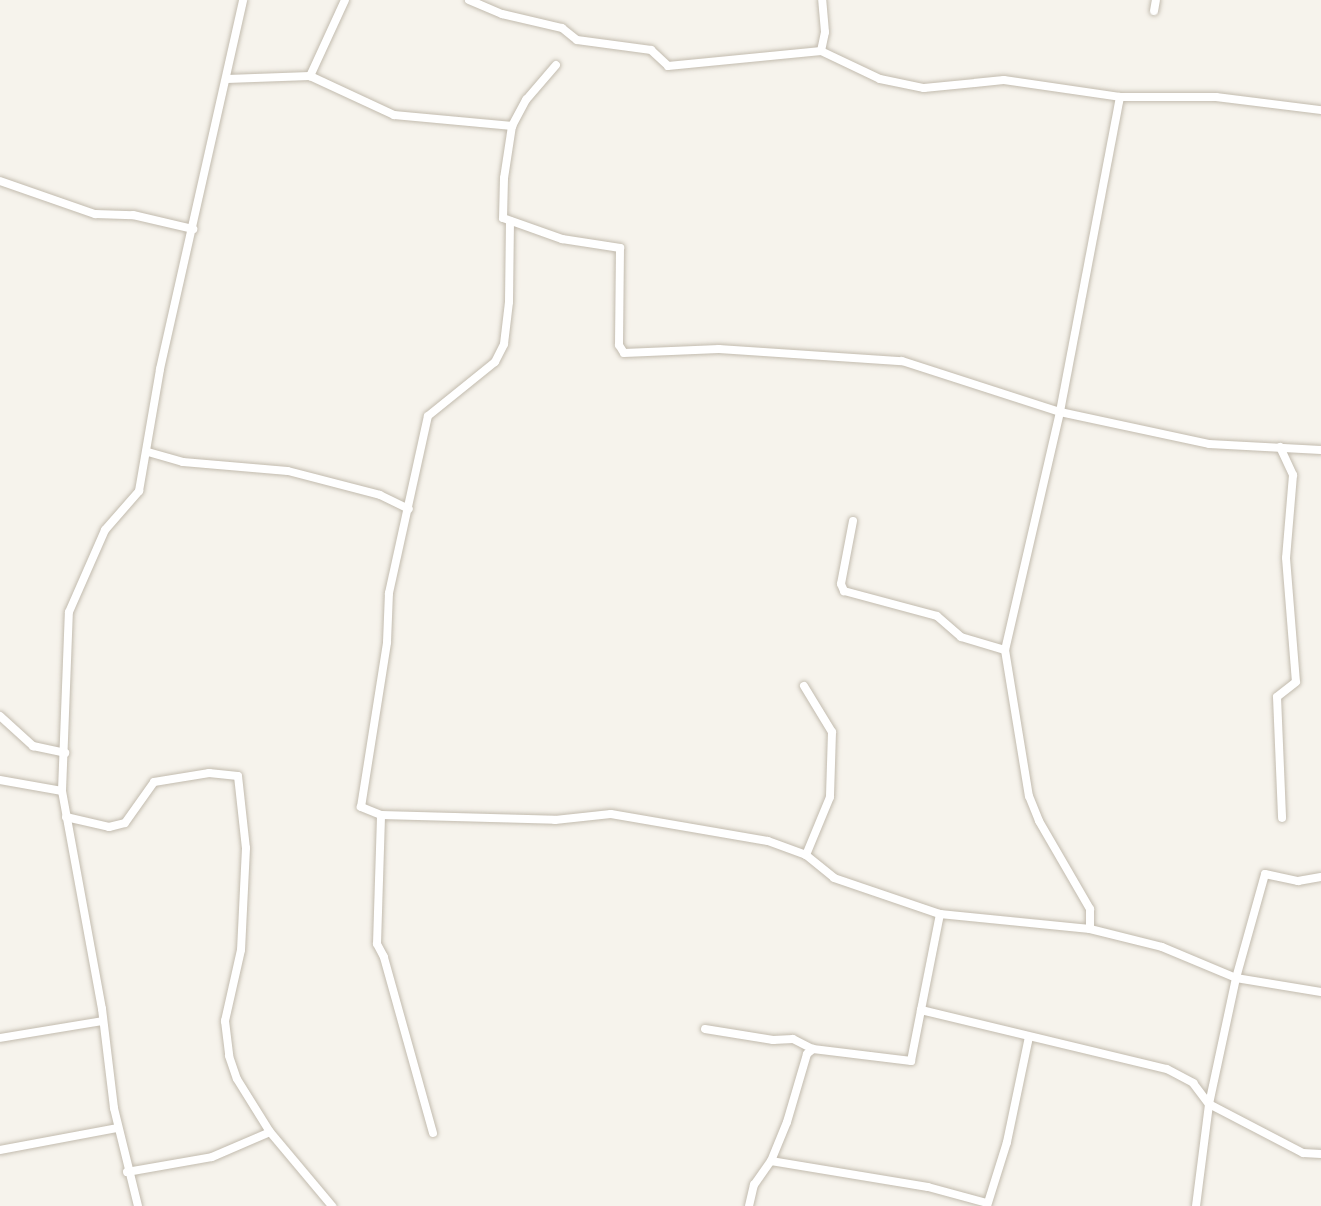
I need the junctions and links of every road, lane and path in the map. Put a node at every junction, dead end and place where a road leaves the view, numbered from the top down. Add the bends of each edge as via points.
1 (243, 0) edge
2 (345, 0) edge
3 (469, 0) edge
4 (822, 0) edge
5 (1156, 0) edge
6 (1154, 11) dead end
7 (821, 51) junction
8 (556, 65) dead end
9 (310, 76) junction
10 (227, 79) junction
11 (1120, 97) junction
12 (1321, 110) edge
13 (512, 126) junction
14 (0, 181) edge
15 (510, 220) junction
16 (193, 229) junction
17 (1060, 412) junction
18 (1280, 447) junction
19 (1321, 450) edge
20 (148, 452) junction
21 (410, 509) junction
22 (853, 521) dead end
23 (1005, 650) junction
24 (804, 686) dead end
25 (0, 716) edge
26 (65, 753) junction
27 (0, 780) edge
28 (62, 790) junction
29 (381, 815) junction
30 (66, 817) junction
31 (1282, 818) dead end
32 (806, 855) junction
33 (1321, 877) edge
34 (940, 914) junction
35 (1090, 928) junction
36 (1236, 978) junction
37 (1321, 992) edge
38 (921, 1010) junction
39 (103, 1022) junction
40 (705, 1029) dead end
41 (1029, 1037) junction
42 (0, 1038) edge
43 (813, 1049) junction
44 (1209, 1104) junction
45 (118, 1128) junction
46 (270, 1132) junction
47 (433, 1133) dead end
48 (0, 1150) edge
49 (1321, 1154) edge
50 (771, 1161) junction
51 (128, 1172) junction
52 (987, 1205) edge
53 (138, 1206) edge
54 (332, 1206) edge
55 (748, 1206) edge
56 (1196, 1206) edge

1 - 10 street
2 - 9 street
3 - 7 street via 502,14 562,28 577,40 651,50 668,66
4 - 7 street via 825,32
5 - 6 street
7 - 11 street via 880,79 924,88 1004,80
8 - 13 street via 526,100
9 - 10 street
9 - 13 street via 394,115
10 - 16 street
11 - 12 street via 1216,97
11 - 17 street
13 - 15 street via 503,218
14 - 16 street via 95,214 133,215
15 - 17 street via 562,239 620,248 619,345 624,353 719,349 902,361
15 - 21 street via 504,344 495,362 428,416
16 - 20 street via 160,369
17 - 18 street via 1209,444
17 - 23 street
18 - 19 street
18 - 31 street via 1293,475 1286,558 1296,682 1277,697
20 - 21 street via 183,462 288,471 380,495
20 - 26 street via 139,490 105,530 69,612
21 - 29 street via 389,592 387,642 361,807
22 - 23 street via 841,584 844,591 937,616 961,637
23 - 35 street via 1029,796 1039,821 1090,909
24 - 32 street via 832,732 830,797
25 - 26 street via 33,746
26 - 28 street
27 - 28 street
28 - 30 street
29 - 32 street via 555,820 611,814 768,841
29 - 47 street via 377,944 384,957
30 - 39 street
30 - 46 street via 109,827 125,823 154,782 209,772 238,776 246,848 241,950 225,1021 237,1079
32 - 34 street via 834,878
33 - 36 street via 1298,881 1265,874
34 - 35 street
34 - 38 street
35 - 36 street via 1162,947
36 - 37 street
36 - 44 street
38 - 41 street via 988,1023
38 - 43 street via 911,1061
39 - 42 street
39 - 45 street
40 - 43 street via 773,1040 793,1039
41 - 44 street via 1167,1069 1193,1083
41 - 52 street via 1007,1142
43 - 50 street via 800,1074
44 - 49 street via 1303,1154
44 - 56 street
45 - 48 street
45 - 51 street
46 - 51 street via 212,1157
46 - 54 street
50 - 52 street via 928,1187
50 - 55 street via 754,1185
51 - 53 street

